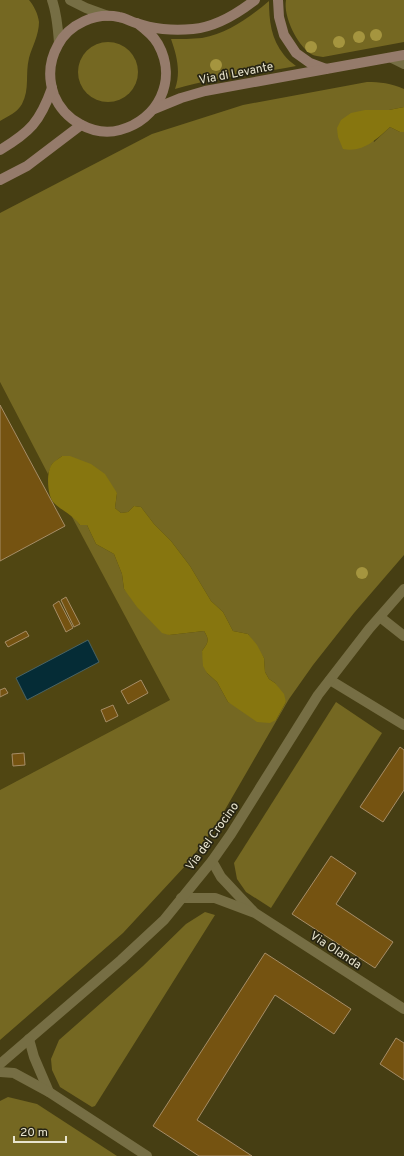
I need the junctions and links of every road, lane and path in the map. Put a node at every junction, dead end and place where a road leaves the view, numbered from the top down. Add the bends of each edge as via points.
1 (52, 0) edge
2 (70, 0) edge
3 (255, 0) edge
4 (278, 0) edge
5 (108, 16) junction
6 (137, 23) junction
7 (59, 43) junction
8 (404, 55) edge
9 (392, 58) junction
10 (404, 64) edge
11 (326, 69) junction
12 (52, 88) junction
13 (154, 109) junction
14 (82, 125) junction
15 (0, 150) edge
16 (0, 180) edge
17 (404, 589) edge
18 (380, 616) junction
19 (404, 636) edge
20 (330, 680) junction
21 (404, 725) edge
22 (212, 861) junction
23 (181, 898) junction
24 (255, 913) junction
25 (404, 1009) edge
26 (29, 1039) junction
27 (0, 1064) edge
28 (0, 1072) edge
29 (49, 1092) junction
30 (146, 1156) edge

1 - 7 street
2 - 5 street
3 - 6 main road, Via di Levante via 236,14 211,25 193,29 163,29
4 - 11 main road via 280,22 291,46 303,59
5 - 6 main road, Via di Levante via 118,16
5 - 7 main road, Via di Levante via 80,23
6 - 13 main road, Via di Levante via 152,36 165,62 165,82
7 - 12 main road, Via di Levante via 50,69
8 - 9 main road, Via di Levante
9 - 10 street
9 - 11 main road, Via di Levante
11 - 13 main road, Via di Levante via 205,91
12 - 14 main road, Via di Levante via 64,111
12 - 15 main road, Via di Levante via 43,112 35,124 13,143
13 - 14 main road, Via di Levante via 137,123 117,131 95,130
14 - 16 main road via 27,166
17 - 18 street, Via del Crocino
18 - 19 street
18 - 20 street, Via del Crocino
20 - 21 street
20 - 22 street, Via del Crocino
22 - 23 street, Via del Crocino
22 - 24 street, Via Olanda via 221,877
23 - 24 street, Via Olanda via 215,898
23 - 26 street, Via del Crocino via 164,920 121,960
24 - 25 street, Via Olanda
26 - 27 street, Via del Crocino
26 - 29 street
28 - 29 street via 14,1072
29 - 30 street

